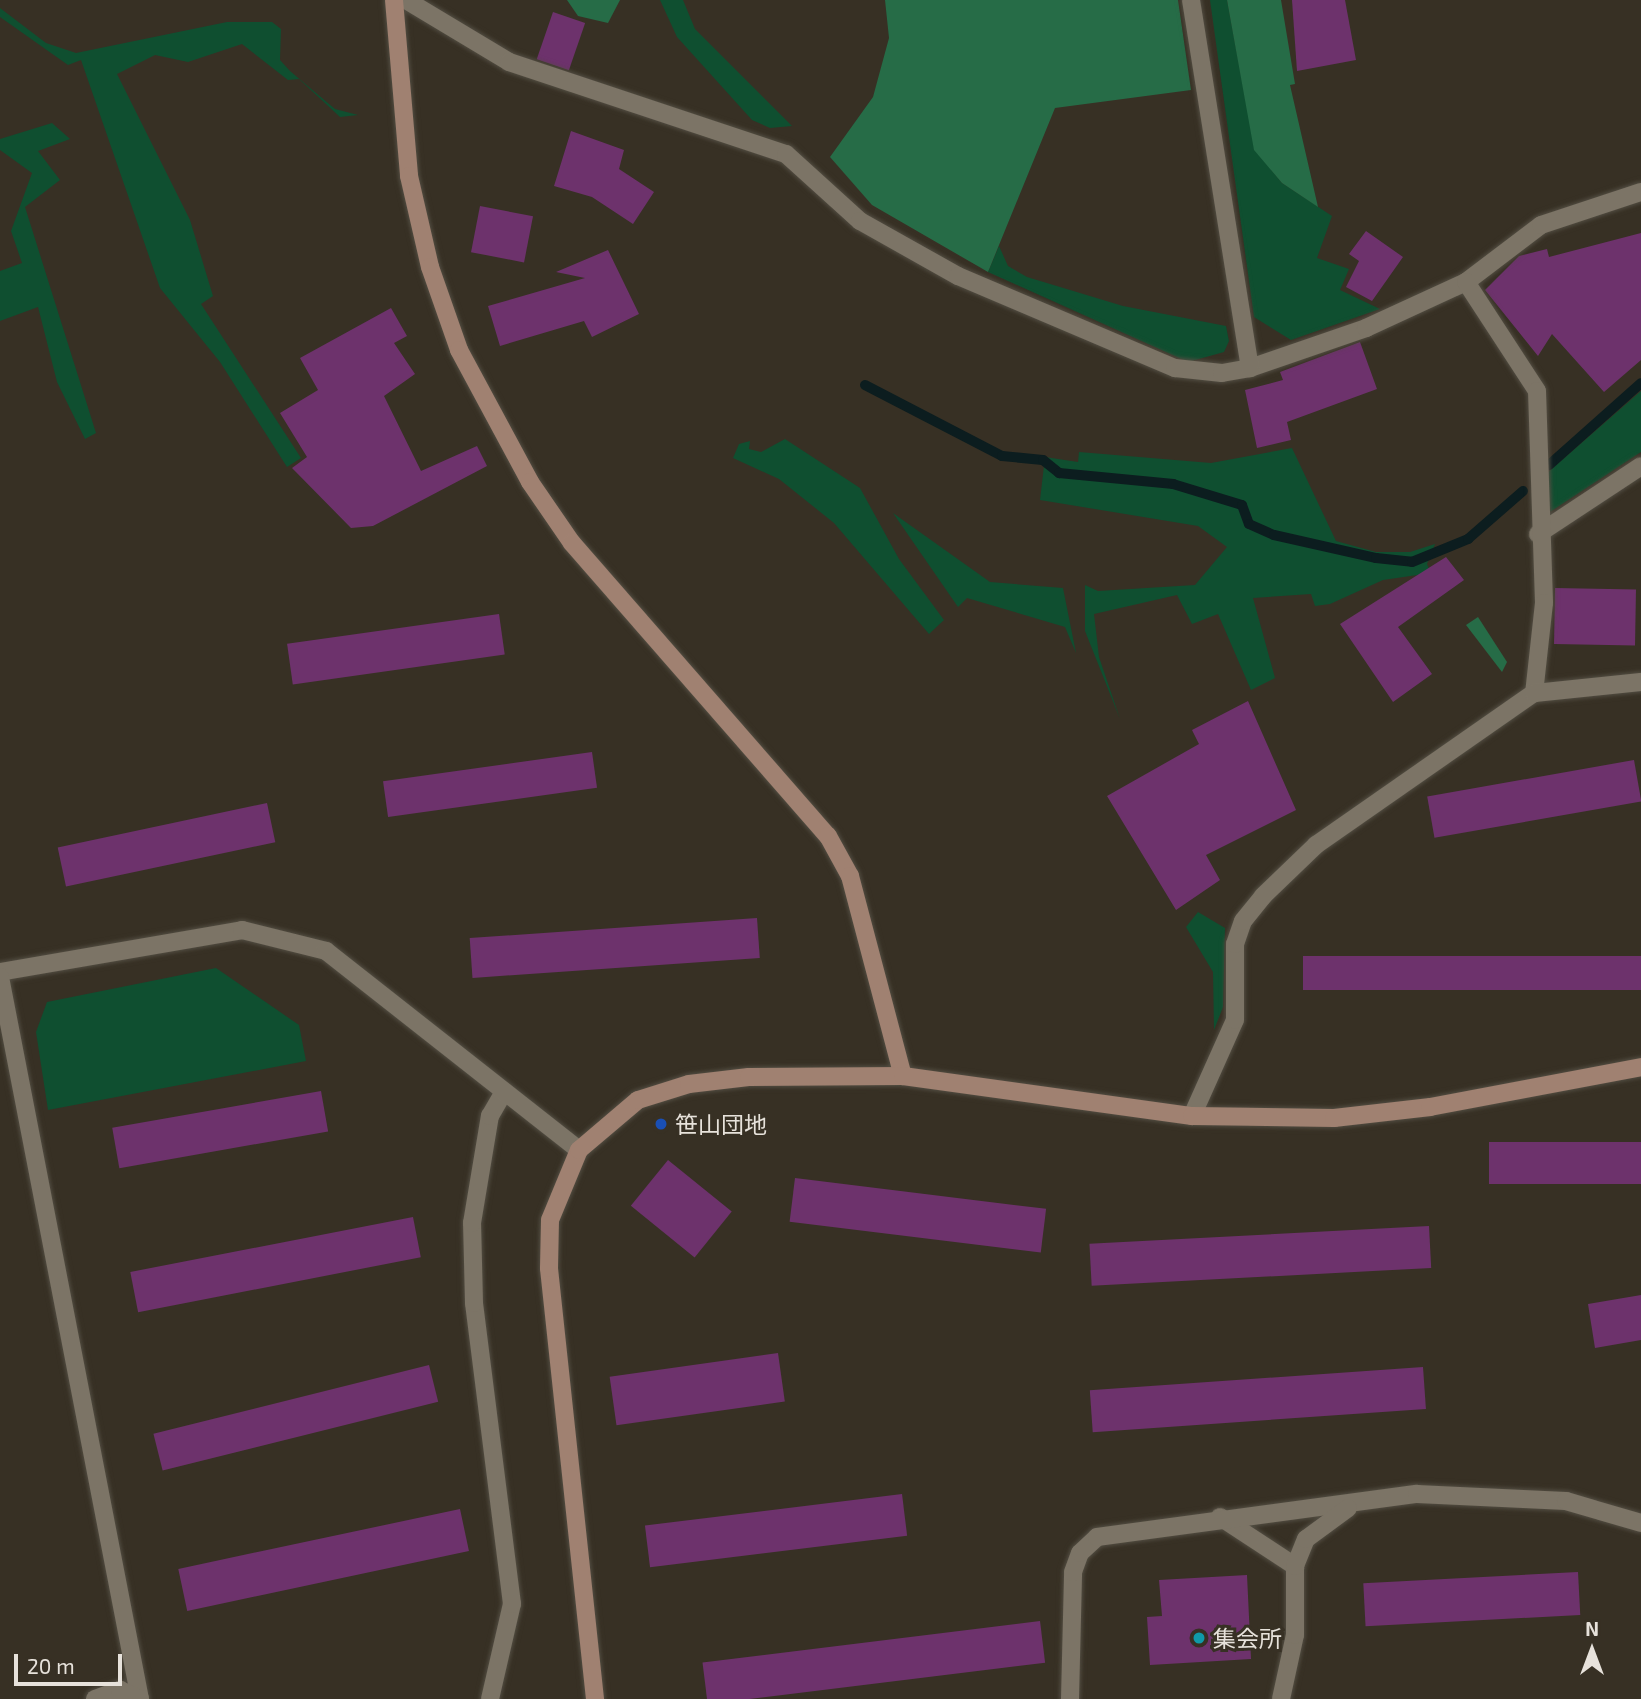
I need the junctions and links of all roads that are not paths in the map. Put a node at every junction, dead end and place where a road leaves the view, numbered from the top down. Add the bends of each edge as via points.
1 (394, 0) edge
2 (406, 0) edge
3 (1191, 0) edge
4 (1641, 192) edge
5 (1466, 282) junction
6 (1250, 368) junction
7 (1641, 466) edge
8 (1538, 534) junction
9 (1641, 682) edge
10 (1534, 693) junction
11 (0, 974) edge
12 (1641, 1067) edge
13 (903, 1076) junction
14 (504, 1092) junction
15 (1192, 1116) junction
16 (579, 1150) junction
17 (1352, 1505) junction
18 (1220, 1517) junction
19 (1641, 1523) edge
20 (1295, 1566) junction
21 (95, 1699) edge
22 (140, 1699) edge
23 (491, 1699) edge
24 (595, 1699) edge
25 (1070, 1699) edge
26 (1281, 1699) edge

1 - 13 street via 409,176 430,267 459,350 530,482 572,542 828,836 849,876
2 - 6 street via 509,62 786,154 860,221 958,276 1175,368 1222,373
3 - 6 street
4 - 5 street via 1541,225
5 - 6 street via 1366,328
5 - 8 street via 1537,391
7 - 8 street
8 - 10 street via 1544,603
9 - 10 street
10 - 15 street via 1316,845 1243,920 1235,944 1235,1020
11 - 14 street via 242,930 326,951
11 - 22 street
12 - 15 street via 1430,1107 1334,1118
13 - 15 street
13 - 16 street via 689,1084 638,1100
14 - 16 street
14 - 23 street via 490,1116 472,1223 474,1303 512,1604
16 - 24 street via 558,1192 548,1259
17 - 18 street
17 - 19 street via 1417,1494 1494,1494 1566,1501
17 - 20 street via 1306,1539
18 - 20 street
18 - 25 street via 1097,1537 1080,1553 1071,1589
20 - 26 street via 1295,1635
21 - 22 street via 120,1690

